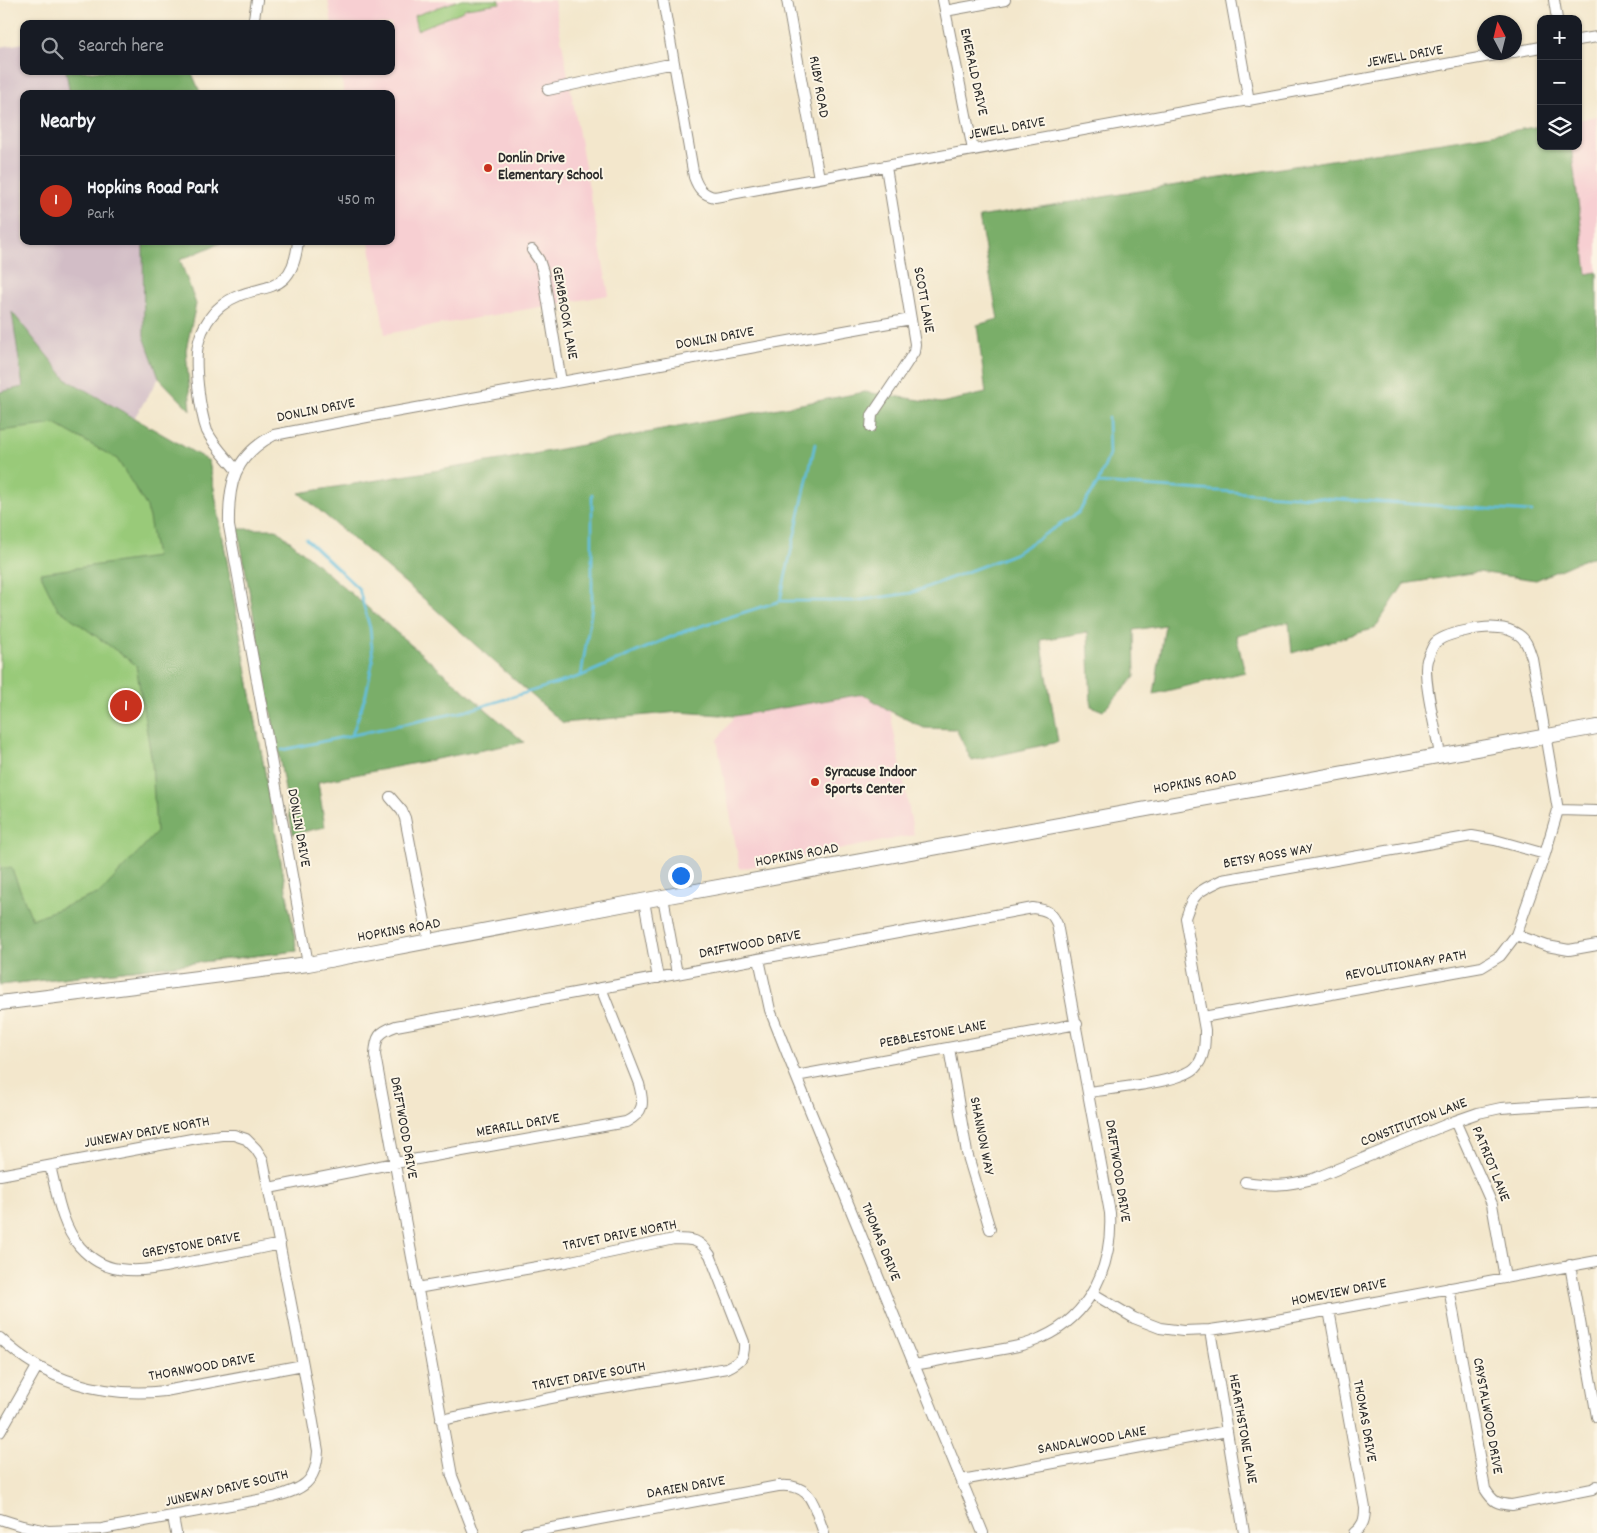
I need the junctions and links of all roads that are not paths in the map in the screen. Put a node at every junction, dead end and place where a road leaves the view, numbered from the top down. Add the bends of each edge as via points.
1 (257, 0) edge
2 (663, 0) edge
3 (787, 0) edge
4 (942, 0) edge
5 (1005, 0) edge
6 (1231, 0) edge
7 (1554, 0) edge
8 (945, 11) junction
9 (1556, 15) edge
10 (254, 20) edge
11 (1597, 37) edge
12 (1582, 39) edge
13 (1537, 48) edge
14 (1522, 50) edge
15 (1477, 59) edge
16 (674, 62) junction
17 (548, 90) dead end
18 (1249, 100) junction
19 (973, 150) junction
20 (886, 167) junction
21 (819, 178) junction
22 (297, 245) edge
23 (532, 250) dead end
24 (911, 319) junction
25 (561, 382) junction
26 (870, 427) dead end
27 (237, 471) junction
28 (1597, 727) edge
29 (1545, 736) junction
30 (1440, 755) junction
31 (390, 797) dead end
32 (1558, 810) junction
33 (1597, 811) edge
34 (1545, 854) junction
35 (663, 897) junction
36 (644, 901) junction
37 (1516, 935) junction
38 (429, 942) junction
39 (1597, 945) edge
40 (759, 959) junction
41 (308, 964) junction
42 (677, 974) junction
43 (658, 978) junction
44 (601, 988) junction
45 (0, 1003) edge
46 (1203, 1017) junction
47 (1076, 1024) junction
48 (949, 1048) junction
49 (796, 1076) junction
50 (1089, 1092) junction
51 (1597, 1102) edge
52 (1456, 1121) junction
53 (395, 1164) junction
54 (50, 1166) junction
55 (0, 1175) edge
56 (1245, 1182) dead end
57 (269, 1188) junction
58 (990, 1229) dead end
59 (280, 1244) junction
60 (1597, 1260) edge
61 (1570, 1266) junction
62 (1505, 1278) junction
63 (417, 1288) junction
64 (1449, 1288) junction
65 (1092, 1293) junction
66 (1329, 1310) junction
67 (1210, 1330) junction
68 (0, 1338) edge
69 (740, 1360) joint
70 (303, 1365) junction
71 (915, 1365) junction
72 (36, 1367) junction
73 (1597, 1417) edge
74 (441, 1420) junction
75 (1227, 1431) junction
76 (0, 1432) edge
77 (962, 1480) junction
78 (1597, 1486) edge
79 (173, 1517) junction
80 (0, 1519) edge
81 (176, 1533) edge
82 (474, 1533) edge
83 (525, 1533) edge
84 (824, 1533) edge
85 (984, 1533) edge
86 (1244, 1533) edge
87 (1354, 1533) edge

1 - 10 street
2 - 16 street, JEWELL DRIVE
3 - 21 street, RUBY ROAD
4 - 8 street, EMERALD DRIVE
5 - 8 street
6 - 18 street
7 - 9 street
8 - 19 street, EMERALD DRIVE
11 - 12 street
13 - 14 street, JEWELL DRIVE
15 - 18 street, JEWELL DRIVE
16 - 17 street
16 - 21 street, JEWELL DRIVE via 694,177 698,188 705,194 715,197
18 - 19 street, JEWELL DRIVE
19 - 20 street, JEWELL DRIVE
20 - 21 street, JEWELL DRIVE
20 - 24 street, SCOTT LANE
22 - 27 street via 295,262 284,279 220,307 206,323 199,341 197,361 204,418 214,443
23 - 25 street, GEMBROOK LANE via 542,272
24 - 25 street, DONLIN DRIVE
24 - 26 street, SCOTT LANE via 914,352 872,415
25 - 27 street, DONLIN DRIVE via 274,435 259,442
27 - 41 street, DONLIN DRIVE via 229,492 229,526
28 - 29 street, HOPKINS ROAD
29 - 30 street, HOPKINS ROAD
29 - 30 street via 1532,658 1524,640 1507,629 1483,628 1445,637 1435,644 1426,663
29 - 32 street, REVOLUTIONARY PATH
30 - 35 street, HOPKINS ROAD
31 - 38 street via 404,818
32 - 33 street
32 - 34 street, REVOLUTIONARY PATH
34 - 37 street, REVOLUTIONARY PATH
34 - 46 street, BETSY ROSS WAY via 1472,836 1222,880 1202,889 1191,900 1185,918
35 - 36 street, HOPKINS ROAD
35 - 42 street
36 - 38 street, HOPKINS ROAD
36 - 43 street
37 - 39 street via 1569,950
37 - 46 street, REVOLUTIONARY PATH via 1500,956 1482,967
38 - 41 street, HOPKINS ROAD
40 - 42 street, DRIFTWOOD DRIVE
40 - 47 street, DRIFTWOOD DRIVE via 1033,908 1046,909 1058,924
40 - 49 street, THOMAS DRIVE via 770,1010
41 - 45 street, HOPKINS ROAD
42 - 43 street, DRIFTWOOD DRIVE
43 - 44 street, DRIFTWOOD DRIVE
44 - 53 street, DRIFTWOOD DRIVE via 396,1026 380,1034 375,1055
44 - 53 street, MERRILL DRIVE via 643,1099 635,1118
46 - 50 street, BETSY ROSS WAY via 1205,1047 1196,1068 1176,1078
47 - 48 street, PEBBLESTONE LANE
47 - 50 street, DRIFTWOOD DRIVE
48 - 49 street, PEBBLESTONE LANE
48 - 58 street, SHANNON WAY via 967,1153
49 - 71 street, THOMAS DRIVE
50 - 65 street, DRIFTWOOD DRIVE via 1111,1228 1109,1252 1101,1278
51 - 52 street, CONSTITUTION LANE via 1501,1108
52 - 56 street, CONSTITUTION LANE via 1313,1179 1274,1186
52 - 62 street, PATRIOT LANE via 1492,1204
53 - 57 street, MERRILL DRIVE
53 - 63 street, DRIFTWOOD DRIVE
54 - 55 street, JUNEWAY DRIVE NORTH
54 - 57 street, JUNEWAY DRIVE NORTH via 197,1138 234,1135 246,1139 256,1149 263,1160
54 - 59 street, GREYSTONE DRIVE via 70,1231 80,1247 104,1265 138,1271
57 - 59 street, JUNEWAY DRIVE NORTH
59 - 70 street, JUNEWAY DRIVE SOUTH
60 - 61 street, HOMEVIEW DRIVE
61 - 62 street, HOMEVIEW DRIVE
61 - 73 street
62 - 64 street, HOMEVIEW DRIVE
63 - 69 street, TRIVET DRIVE NORTH via 674,1239 690,1239 703,1245 710,1255 744,1342 745,1351
63 - 74 street, DRIFTWOOD DRIVE
64 - 66 street, HOMEVIEW DRIVE
64 - 78 street, CRYSTALWOOD DRIVE via 1485,1489 1489,1495 1494,1501 1512,1505
65 - 67 street, HOMEVIEW DRIVE via 1134,1318 1160,1328
65 - 71 street, DRIFTWOOD DRIVE via 1072,1317 1041,1339
66 - 67 street, HOMEVIEW DRIVE
66 - 87 street, THOMAS DRIVE via 1365,1508 1365,1519
67 - 75 street, HEARTHSTONE LANE
68 - 72 street, THORNWOOD DRIVE
69 - 74 street, TRIVET DRIVE SOUTH via 727,1368
70 - 72 street, THORNWOOD DRIVE via 142,1394 88,1388
70 - 79 street, JUNEWAY DRIVE SOUTH via 318,1451 317,1466 307,1484 274,1497
71 - 77 street, THOMAS DRIVE
72 - 76 street
74 - 82 street, DRIFTWOOD DRIVE via 452,1476
75 - 77 street, SANDALWOOD LANE
75 - 86 street, HEARTHSTONE LANE
77 - 85 street, THOMAS DRIVE
79 - 80 street, JUNEWAY DRIVE SOUTH via 76,1531 48,1531
79 - 81 street
83 - 84 street, DARIEN DRIVE via 791,1485 806,1491

